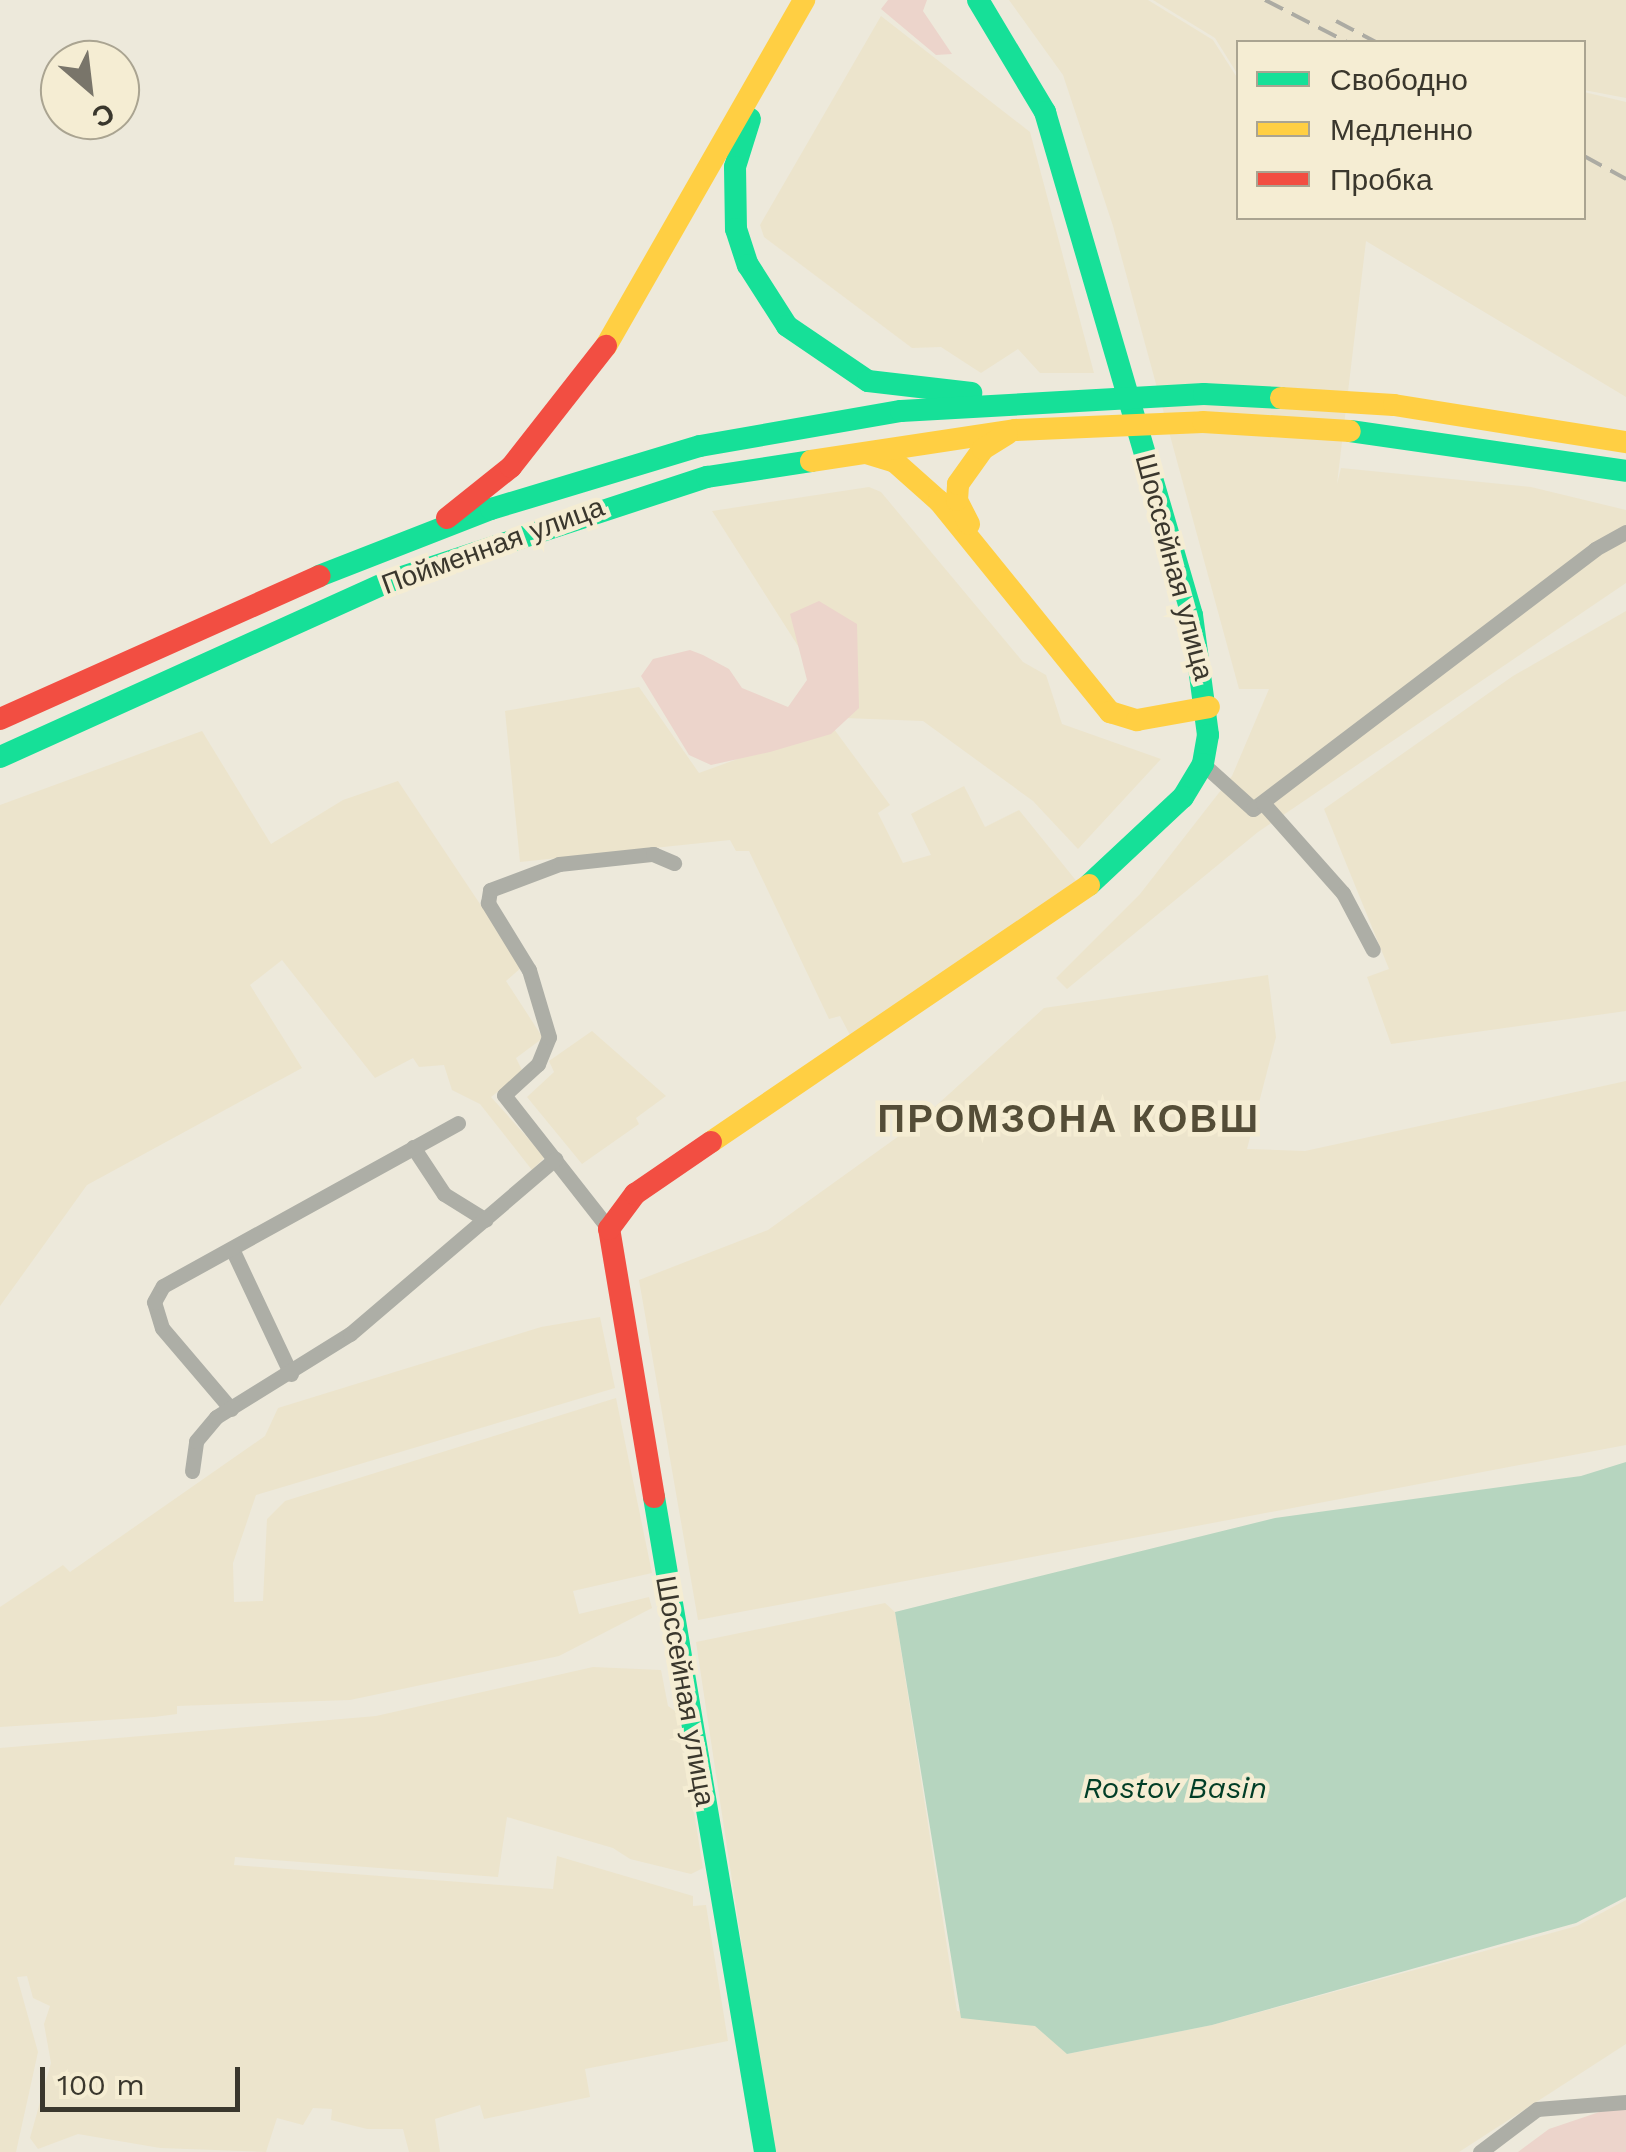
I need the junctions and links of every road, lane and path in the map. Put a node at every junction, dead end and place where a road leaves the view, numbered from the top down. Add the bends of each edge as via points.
1 (804, 0) edge
2 (817, 0) edge
3 (978, 0) edge
4 (1012, 402) junction
5 (1015, 430) junction
6 (1626, 442) edge
7 (861, 452) junction
8 (1626, 471) edge
9 (1626, 532) edge
10 (362, 562) junction
11 (1208, 699) junction
12 (0, 719) edge
13 (0, 757) edge
14 (1203, 764) junction
15 (1258, 806) junction
16 (674, 863) dead end
17 (1373, 950) dead end
18 (458, 1123) dead end
19 (412, 1147) junction
20 (556, 1159) junction
21 (486, 1220) junction
22 (609, 1229) junction
23 (234, 1251) junction
24 (291, 1374) junction
25 (230, 1409) junction
26 (192, 1471) dead end
27 (1626, 2102) edge
28 (765, 2152) edge
29 (1480, 2152) edge

1 - 10 main road via 630,315 556,417 510,467 446,519
2 - 4 main road via 744,129 734,197 748,266 788,326 868,381
3 - 11 main road, Шоссейная улица via 1045,112 1192,615
4 - 6 main road via 1204,394 1317,399
4 - 10 main road, Пойменная улица via 902,411 700,446 490,509
5 - 7 main road, Пойменная улица
5 - 8 main road, Пойменная улица via 1203,422 1316,427 1496,447
5 - 11 main road via 968,464 958,484 963,516 1115,700 1137,708
7 - 11 main road via 895,462 939,501 1110,712 1137,720
7 - 13 main road, Пойменная улица via 707,478 510,537 293,622
9 - 15 street via 1596,548
10 - 12 main road, Пойменная улица
11 - 14 main road, Шоссейная улица
14 - 15 street
14 - 22 main road via 1150,834 1097,881 635,1194
15 - 17 street via 1343,893
16 - 20 street, Шоссейная улица via 653,854 559,864 490,890 488,903 529,970 550,1038 538,1064 504,1095
18 - 19 street
19 - 21 street via 444,1194
19 - 23 street
20 - 21 street
20 - 22 street, Шоссейная улица
21 - 24 street via 350,1334
22 - 28 main road, Шоссейная улица
23 - 24 street
23 - 25 street via 187,1269 154,1302 162,1328
24 - 25 street
25 - 26 street via 196,1441
27 - 29 street via 1537,2109

